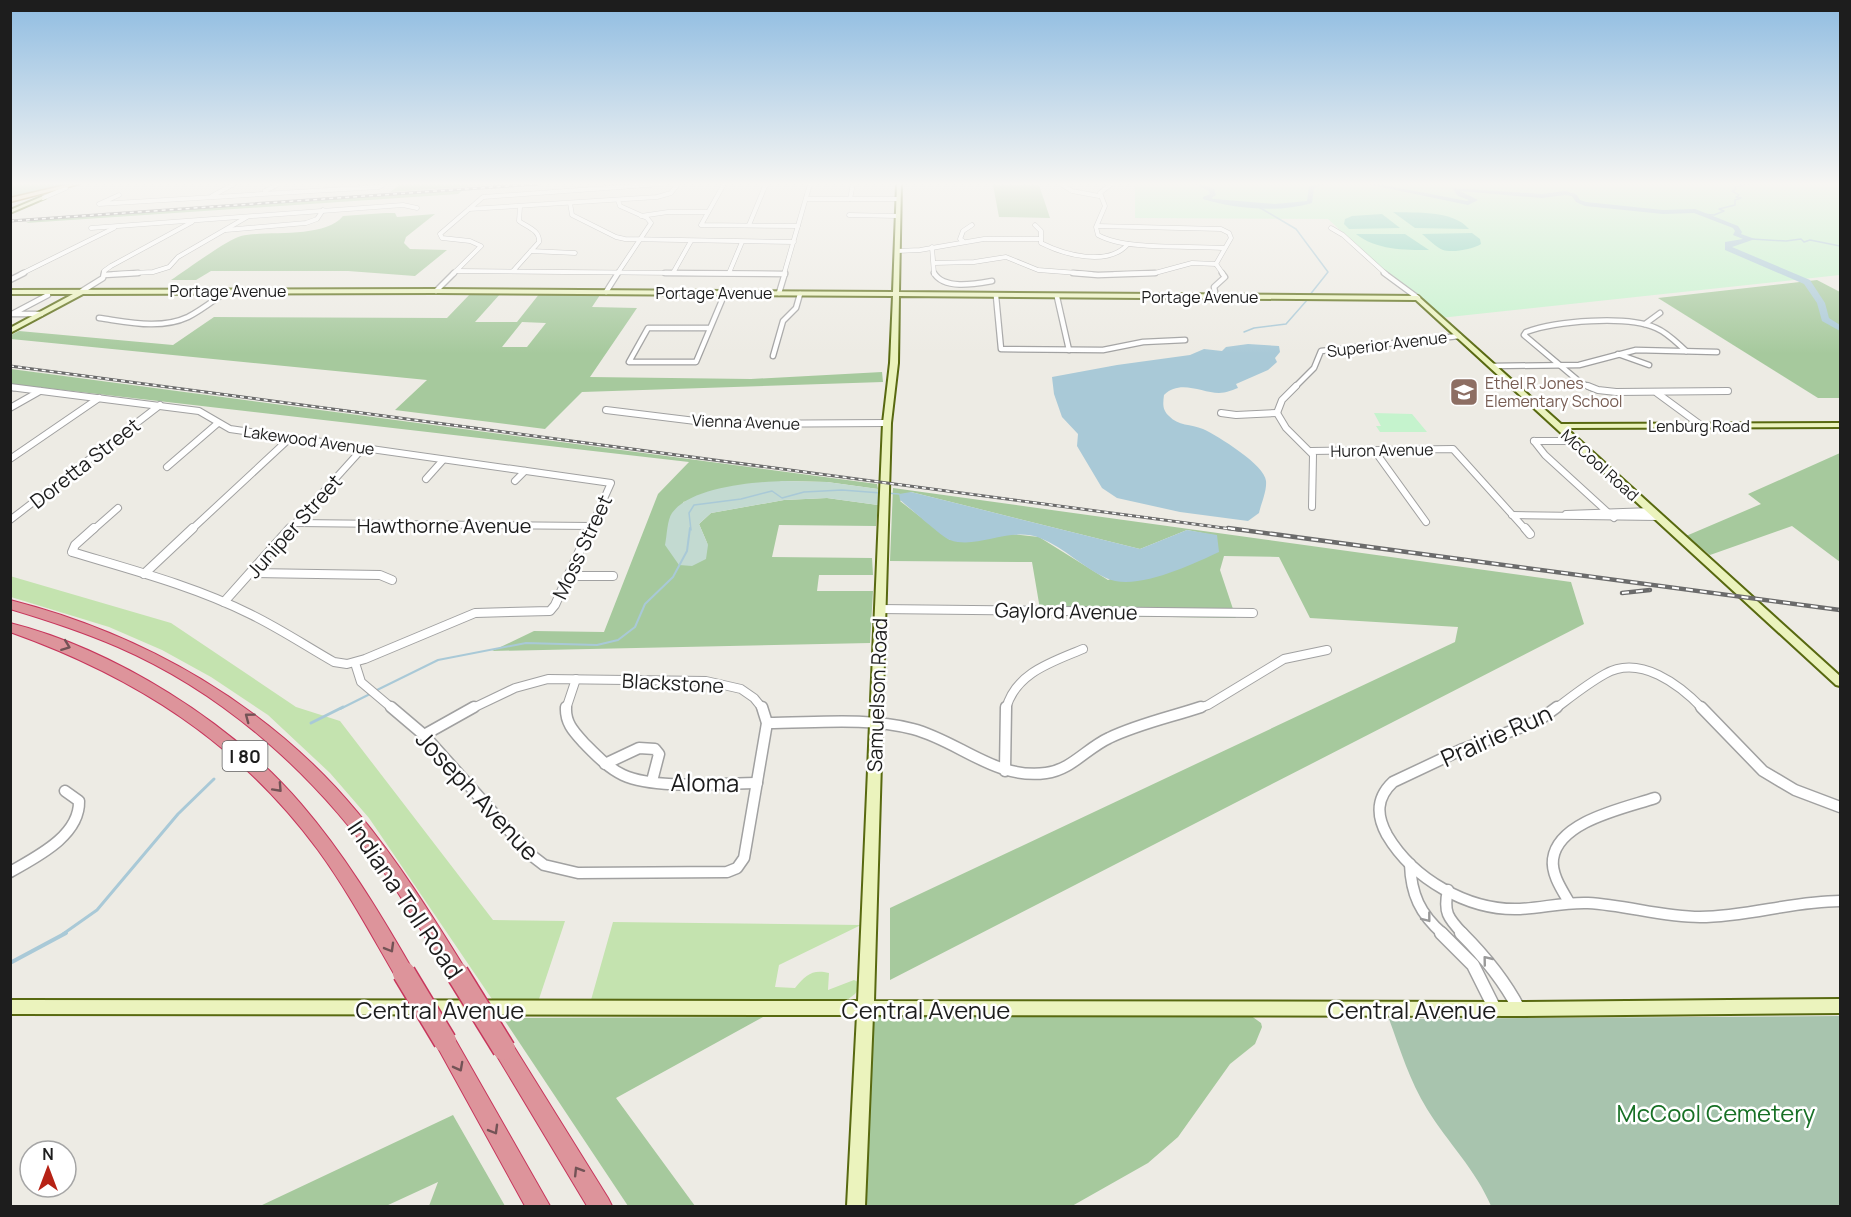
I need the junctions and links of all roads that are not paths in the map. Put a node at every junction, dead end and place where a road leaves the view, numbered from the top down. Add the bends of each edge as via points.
1 (88, 241) edge
2 (158, 241) edge
3 (206, 241) edge
4 (468, 241) edge
5 (539, 241) edge
6 (640, 241) joint
7 (691, 241) junction
8 (897, 241) edge
9 (963, 241) edge
10 (1040, 241) edge
11 (1114, 241) edge
12 (1228, 241) edge
13 (1349, 241) edge
14 (742, 242) junction
15 (794, 242) joint
16 (1128, 244) junction
17 (932, 247) junction
18 (1224, 248) junction
19 (897, 250) junction
20 (531, 251) junction
21 (575, 253) dead end
22 (934, 263) junction
23 (1216, 264) junction
24 (456, 271) junction
25 (513, 271) junction
26 (618, 272) junction
27 (673, 273) junction
28 (729, 273) junction
29 (104, 274) junction
30 (785, 274) junction
31 (10, 280) edge
32 (992, 281) dead end
33 (82, 291) junction
34 (227, 291) junction
35 (436, 291) junction
36 (10, 292) edge
37 (606, 292) junction
38 (725, 293) junction
39 (779, 293) junction
40 (800, 294) junction
41 (48, 295) dead end
42 (896, 295) junction
43 (996, 296) junction
44 (1058, 297) junction
45 (1216, 297) junction
46 (1418, 298) junction
47 (1660, 313) dead end
48 (41, 314) junction
49 (99, 318) dead end
50 (1645, 324) junction
51 (710, 328) junction
52 (10, 331) edge
53 (1459, 336) junction
54 (1185, 340) dead end
55 (1069, 350) junction
56 (1686, 351) junction
57 (1717, 352) dead end
58 (1617, 353) junction
59 (773, 356) dead end
60 (1558, 365) junction
61 (1649, 365) dead end
62 (1492, 366) junction
63 (10, 387) edge
64 (42, 390) junction
65 (1728, 391) dead end
66 (1656, 392) junction
67 (99, 398) junction
68 (160, 405) junction
69 (10, 408) edge
70 (606, 410) dead end
71 (1277, 412) junction
72 (1221, 413) dead end
73 (218, 423) junction
74 (887, 423) junction
75 (1840, 425) edge
76 (1557, 426) junction
77 (1702, 426) junction
78 (290, 438) junction
79 (1574, 441) junction
80 (363, 448) junction
81 (1374, 450) junction
82 (1311, 451) junction
83 (10, 459) edge
84 (443, 460) junction
85 (167, 467) dead end
86 (525, 471) junction
87 (426, 479) dead end
88 (515, 481) dead end
89 (611, 483) joint
90 (1312, 507) dead end
91 (118, 508) dead end
92 (1607, 512) junction
93 (1655, 514) junction
94 (1512, 515) junction
95 (1559, 515) junction
96 (1614, 518) junction
97 (10, 520) edge
98 (1426, 522) dead end
99 (296, 523) junction
100 (592, 526) junction
101 (1530, 534) dead end
102 (251, 573) junction
103 (144, 574) junction
104 (569, 576) junction
105 (613, 576) dead end
106 (392, 580) dead end
107 (224, 602) junction
108 (10, 604) edge
109 (879, 609) junction
110 (1253, 613) dead end
111 (10, 627) edge
112 (1083, 649) dead end
113 (1327, 650) dead end
114 (355, 663) junction
115 (576, 679) junction
116 (1840, 682) edge
117 (767, 723) junction
118 (877, 724) junction
119 (424, 735) junction
120 (605, 764) junction
121 (1005, 771) junction
122 (652, 781) junction
123 (757, 783) junction
124 (65, 791) dead end
125 (1655, 798) dead end
126 (1840, 807) edge
127 (1410, 864) junction
128 (10, 872) edge
129 (1448, 890) junction
130 (1840, 901) edge
131 (1566, 903) junction
132 (1840, 1006) edge
133 (10, 1007) edge
134 (1495, 1008) junction
135 (1519, 1008) junction
136 (865, 1009) junction
137 (538, 1206) edge
138 (600, 1206) edge
139 (856, 1206) edge

1 - 31 street
2 - 29 street via 111,266
3 - 29 street via 162,270
4 - 24 street via 481,246
5 - 20 street
6 - 7 street
6 - 26 street
7 - 14 street
7 - 27 street
8 - 19 street, Samuelson Road
9 - 17 street
10 - 16 street via 1049,248 1080,256 1117,254
11 - 16 street
12 - 18 street
13 - 46 street, McCool Road
14 - 15 street
14 - 28 street
15 - 30 street
16 - 18 street
17 - 19 street
17 - 22 street
18 - 23 street
19 - 42 street, Samuelson Road
20 - 21 street
20 - 25 street
22 - 23 street via 1006,257 1038,270 1098,275 1155,273 1185,263
22 - 32 street via 935,276 942,280 961,284
23 - 45 street via 1225,277 1214,287
24 - 25 street
24 - 35 street
25 - 26 street
26 - 27 street
26 - 37 street
27 - 28 street
28 - 30 street
29 - 33 street
30 - 39 street
33 - 34 street, Portage Avenue
33 - 36 street, Portage Avenue
33 - 48 street
34 - 35 street, Portage Avenue
34 - 49 street via 176,321
35 - 37 street, Portage Avenue
37 - 38 street, Portage Avenue
38 - 39 street, Portage Avenue
38 - 51 street
39 - 40 street, Portage Avenue
40 - 42 street, Portage Avenue
40 - 59 street via 796,308 783,321
41 - 48 street via 12,314
42 - 43 street, Portage Avenue
42 - 74 street, Samuelson Road
43 - 44 street, Portage Avenue
43 - 55 street via 1001,349
44 - 45 street, Portage Avenue
44 - 55 street
45 - 46 street, Portage Avenue
46 - 53 street, McCool Road
47 - 50 street
48 - 52 street
50 - 56 street via 1660,329
50 - 60 street via 1616,320 1524,333
51 - 51 street via 648,328 629,362 696,362
53 - 62 street, McCool Road
53 - 71 street, Superior Avenue via 1321,351 1316,366 1280,403
54 - 55 street
56 - 57 street
56 - 58 street via 1643,349
58 - 60 street via 1585,364
58 - 61 street
60 - 62 street
60 - 66 street via 1581,383 1598,390
62 - 76 street, McCool Road
63 - 64 street, Lakewood Avenue
64 - 67 street, Lakewood Avenue
64 - 69 street
65 - 66 street
66 - 77 street
67 - 68 street, Lakewood Avenue
67 - 83 street
68 - 73 street, Lakewood Avenue via 199,411
68 - 97 street, Doretta Street
70 - 74 street, Vienna Avenue via 720,424
71 - 72 street
71 - 82 street via 1286,428
73 - 78 street, Lakewood Avenue via 230,429
73 - 85 street
74 - 109 street, Samuelson Road
75 - 77 street, Lenburg Road
76 - 77 street, Lenburg Road
76 - 79 street, McCool Road
78 - 80 street, Lakewood Avenue
78 - 103 street
79 - 92 street via 1534,441
79 - 93 street, McCool Road
80 - 84 street, Lakewood Avenue
80 - 99 street, Juniper Street
81 - 82 street, Huron Avenue
81 - 94 street, Huron Avenue via 1453,449
81 - 98 street
82 - 90 street
84 - 86 street, Lakewood Avenue
84 - 87 street
86 - 88 street
86 - 89 street, Lakewood Avenue
89 - 100 street, Moss Street
91 - 103 street via 72,552
92 - 93 street
92 - 95 street
92 - 96 street
93 - 96 street
93 - 116 street, McCool Road
94 - 95 street
94 - 101 street
95 - 96 street
99 - 100 street, Hawthorne Avenue
99 - 102 street, Juniper Street
100 - 104 street, Moss Street
102 - 106 street via 380,575
102 - 107 street, Juniper Street
103 - 107 street
104 - 105 street
104 - 114 street, Moss Street via 550,611 476,613
107 - 114 street via 334,662
138 -> 108 highway, Indiana Toll Road / I 80, bridge via 390,866 304,764 273,735 202,684 140,650
109 - 110 street, Gaylord Avenue
109 - 118 street, Samuelson Road
111 -> 137 highway, Indiana Toll Road / I 80, bridge via 82,652 148,686 212,728 295,807 350,881
112 - 121 street via 1033,674 1012,692 1006,708
113 - 121 street via 1284,659 1208,705 1103,740 1058,771
114 - 119 street, Joseph Avenue via 361,682
115 - 117 street, Blackstone via 726,684 754,698
115 - 119 street, Blackstone via 548,679 504,691
115 - 120 street, Aloma via 565,718 573,732
117 - 118 street
117 - 123 street
118 - 121 street via 925,732
118 - 136 street, Samuelson Road
119 - 123 street, Joseph Avenue via 531,855 544,865 578,873 727,872 737,868 744,858
120 - 122 street, Aloma via 628,777
120 - 122 street, Aloma via 639,748 655,749 659,754
122 - 123 street, Aloma
124 - 128 street via 79,801 78,815 63,836
125 - 131 street via 1578,825 1559,840 1554,869
126 - 127 street, Prairie Run via 1797,791 1755,764 1693,698 1664,676 1619,668 1538,721 1463,748 1384,789 1378,818
127 - 129 street, Prairie Run
127 -> 134 street via 1412,895 1423,914 1470,961
129 - 131 street, Prairie Run via 1469,900 1510,909
135 -> 129 street via 1485,957 1451,922 1444,906
130 - 131 street, Prairie Run via 1786,904 1703,917
132 - 135 street, Central Avenue
133 - 136 street, Central Avenue
134 - 135 street, Central Avenue
134 - 136 street, Central Avenue
136 - 139 street, Samuelson Road

